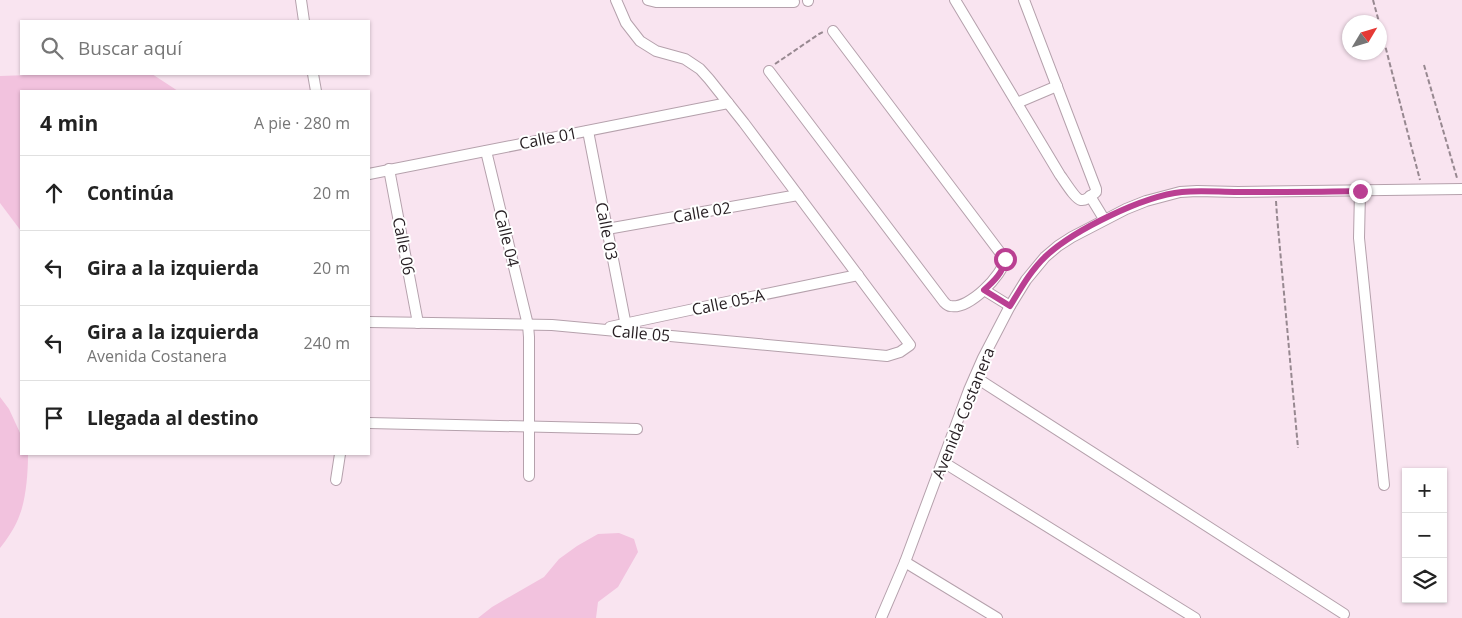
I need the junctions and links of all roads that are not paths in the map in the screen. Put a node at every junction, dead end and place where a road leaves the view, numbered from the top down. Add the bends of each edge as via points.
1 (300, 0) edge
2 (616, 0) edge
3 (648, 0) edge
4 (955, 0) edge
5 (1024, 0) edge
6 (794, 2) dead end
7 (304, 20) edge
8 (833, 31) road end
9 (769, 71) road end
10 (313, 75) edge
11 (1057, 86) junction
12 (316, 90) edge
13 (728, 103) junction
14 (1017, 103) junction
15 (588, 131) junction
16 (486, 150) junction
17 (389, 170) junction
18 (370, 174) edge
19 (1461, 190) edge
20 (1360, 191) junction
21 (798, 195) junction
22 (1090, 196) junction
23 (1104, 220) junction
24 (607, 229) junction
25 (858, 275) junction
26 (984, 290) junction
27 (1010, 306) junction
28 (370, 322) edge
29 (418, 323) junction
30 (528, 325) junction
31 (626, 328) junction
32 (975, 377) junction
33 (370, 422) edge
34 (529, 426) junction
35 (637, 429) dead end
36 (340, 455) edge
37 (943, 462) junction
38 (529, 476) dead end
39 (336, 480) dead end
40 (1384, 485) dead end
41 (905, 562) junction
42 (1344, 614) dead end
43 (881, 618) edge
44 (997, 618) edge
45 (1195, 618) edge

1 - 7 street
2 - 13 street via 626,23 640,41 656,51 693,64
3 - 6 street
4 - 14 street
5 - 11 street
8 - 26 street via 1005,259 999,274
9 - 26 street via 944,302 956,306
10 - 12 street
11 - 14 street
11 - 22 street via 1096,189
13 - 15 street, Calle 01
13 - 21 street
14 - 22 street via 1071,191 1080,200
15 - 16 street, Calle 01
15 - 24 street, Calle 03
16 - 17 street, Calle 01
16 - 30 street, Calle 04
17 - 18 street, Calle 01
17 - 29 street, Calle 06
19 - 20 street, Avenida Costanera
20 - 23 street, Avenida Costanera via 1180,192 1146,201
20 - 40 street via 1359,238
21 - 24 street, Calle 02
21 - 25 street
22 - 23 street
23 - 27 street, Avenida Costanera via 1072,237 1045,257
24 - 31 street, Calle 03
25 - 31 street, Calle 05-A via 722,303
25 - 31 street, Calle 05 via 910,345 900,352 887,356
26 - 27 street
27 - 32 street, Avenida Costanera
28 - 29 street, Calle 05
29 - 30 street, Calle 05
30 - 31 street, Calle 05 via 599,330
30 - 34 street, Calle 04
32 - 37 street, Avenida Costanera
32 - 42 street
33 - 34 street
34 - 35 street
34 - 38 street, Calle 04
36 - 39 street
37 - 41 street, Avenida Costanera
37 - 45 street
41 - 43 street, Avenida Costanera
41 - 44 street

